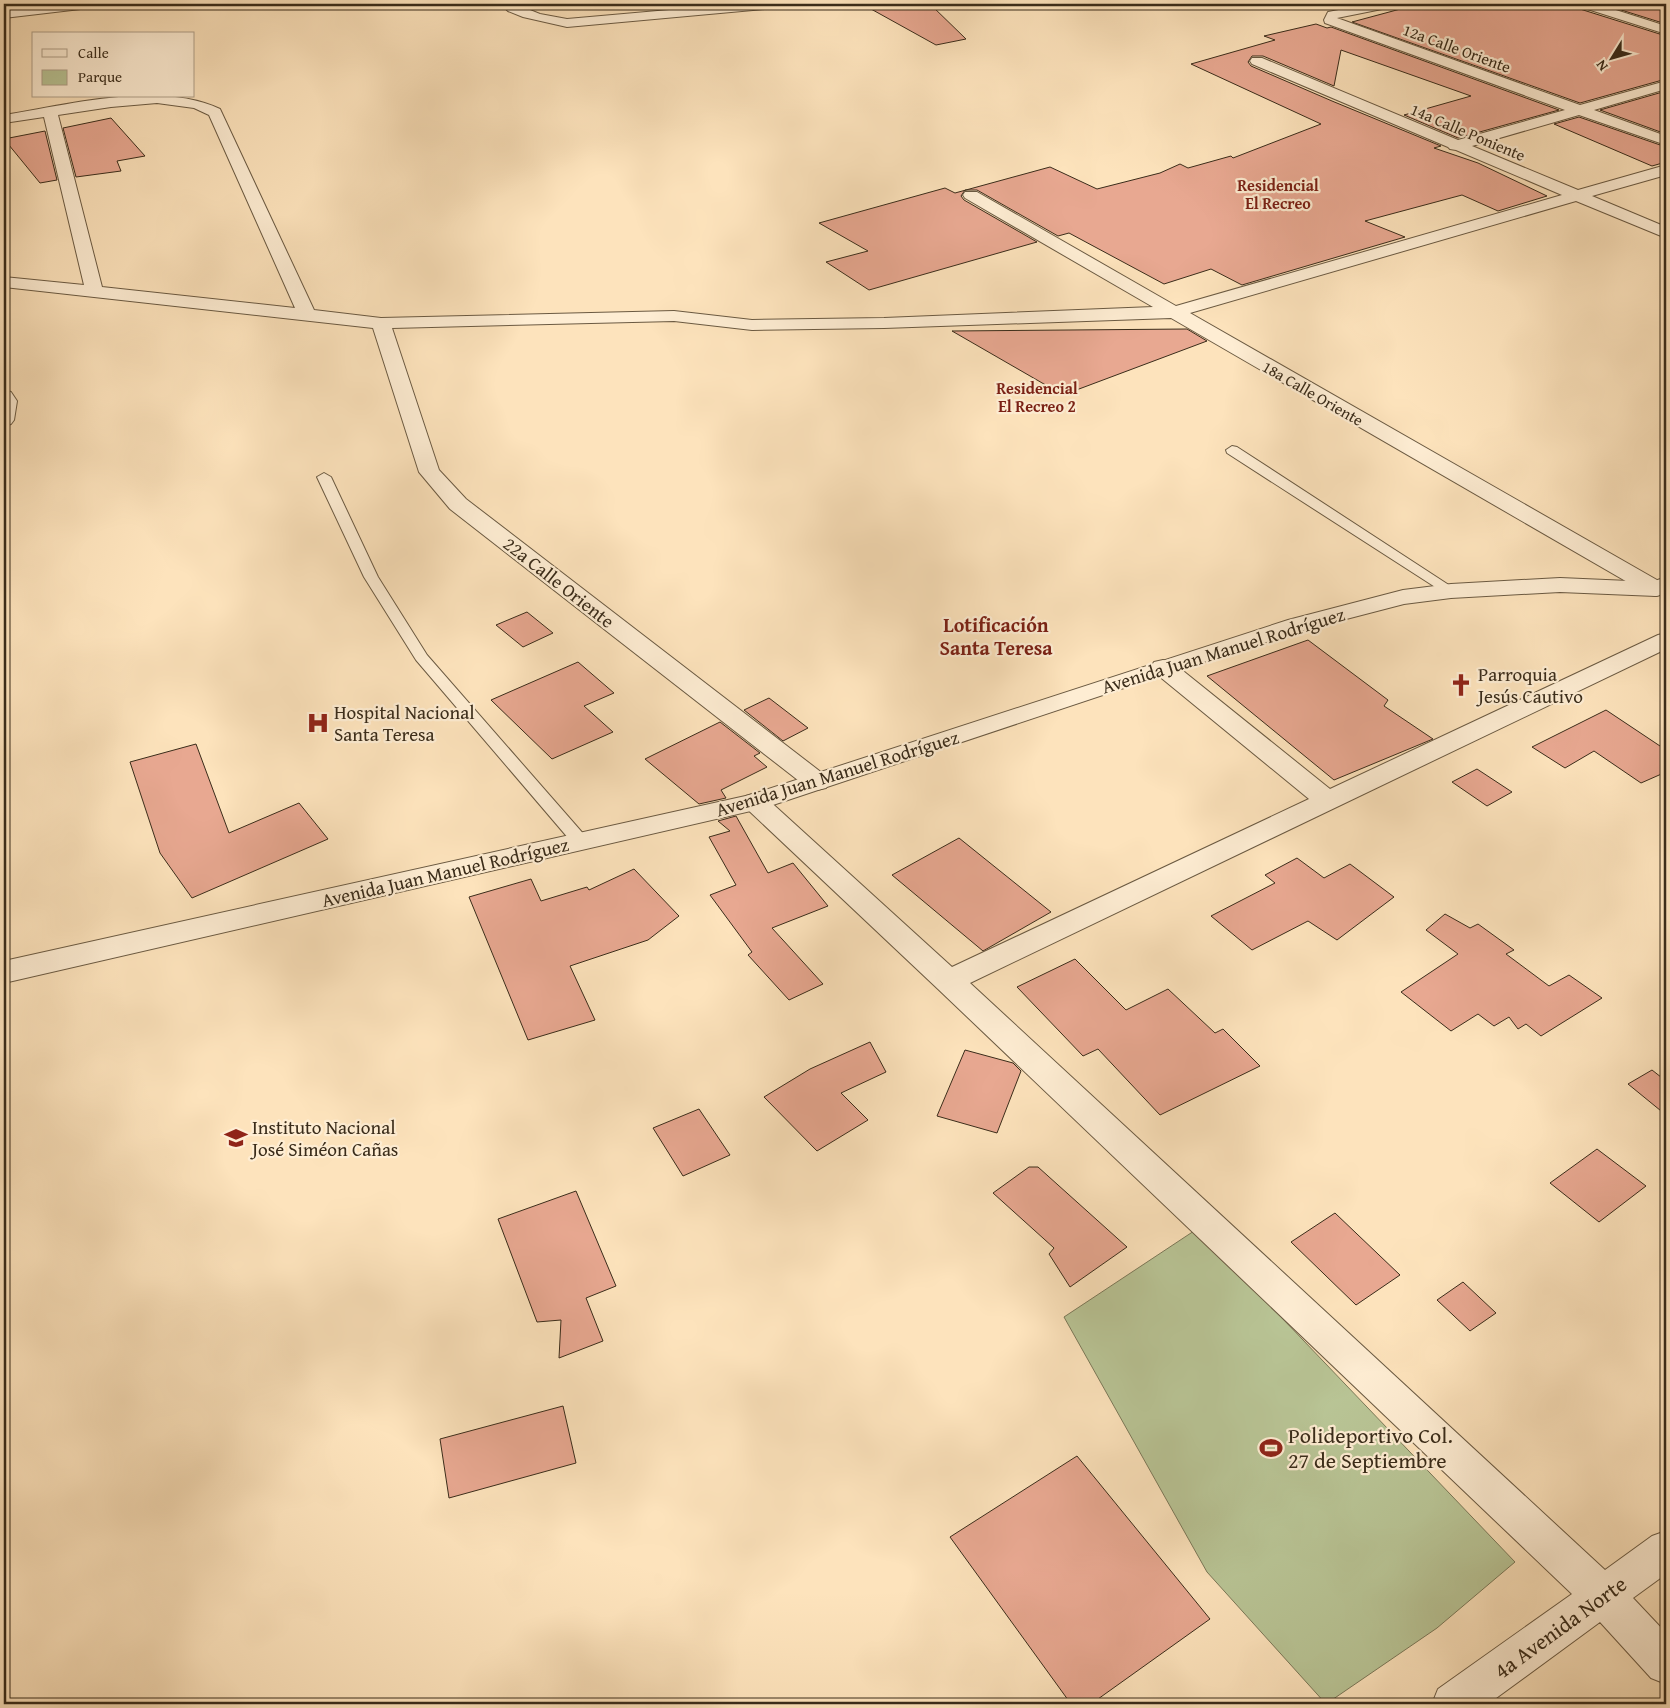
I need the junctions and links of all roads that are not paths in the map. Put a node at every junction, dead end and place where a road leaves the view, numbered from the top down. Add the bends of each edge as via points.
1 (88, 4) edge
2 (507, 4) edge
3 (776, 4) edge
4 (1388, 4) edge
5 (1586, 4) edge
6 (4, 14) edge
7 (1666, 30) edge
8 (1257, 61) dead end
9 (1666, 84) edge
10 (1579, 110) junction
11 (50, 112) junction
12 (4, 119) edge
13 (1666, 141) edge
14 (1455, 146) junction
15 (1666, 170) edge
16 (971, 195) dead end
17 (1575, 196) junction
18 (1666, 233) edge
19 (4, 282) edge
20 (94, 292) junction
21 (1174, 312) junction
22 (307, 315) junction
23 (381, 323) junction
24 (4, 396) edge
25 (4, 420) edge
26 (1232, 450) dead end
27 (324, 477) dead end
28 (1663, 590) edge
29 (1451, 592) junction
30 (1666, 640) edge
31 (1163, 667) junction
32 (817, 782) junction
33 (1328, 801) junction
34 (755, 802) junction
35 (581, 842) junction
36 (4, 972) edge
37 (949, 981) junction
38 (1666, 1550) edge
39 (1603, 1596) junction
40 (1666, 1663) edge
41 (1453, 1704) edge

1 - 6 street
2 - 3 street via 551,21 568,23
4 - 10 street, 12a Calle Oriente via 1334,15 1330,20
5 - 7 street
8 - 14 street, 14a Calle Poniente
9 - 10 street
10 - 13 street
10 - 14 street
11 - 12 street
11 - 20 street
11 - 22 street via 144,100 184,101 215,112
14 - 17 street, 14a Calle Poniente
15 - 17 street
16 - 21 street, 18a Calle Oriente
17 - 18 street, 14a Calle Poniente
17 - 21 street
19 - 20 street
20 - 22 street
21 - 23 street via 752,325 674,316
21 - 28 street, 18a Calle Oriente
22 - 23 street
23 - 32 street, 22a Calle Oriente via 429,472 458,504
24 - 25 street via 7,401
26 - 29 lane
27 - 35 lane via 371,577 421,657
28 - 29 street, Avenida Juan Manuel Rodríguez via 1560,585
29 - 31 street, Avenida Juan Manuel Rodríguez via 1403,597 1296,625
30 - 33 street
31 - 32 street, Avenida Juan Manuel Rodríguez
31 - 33 street
32 - 34 street, Avenida Juan Manuel Rodríguez
33 - 37 street
34 - 35 street, Avenida Juan Manuel Rodríguez
34 - 37 street
35 - 36 street, Avenida Juan Manuel Rodríguez
37 - 39 street
38 - 39 street, 4a Avenida Norte
39 - 40 street
39 - 41 street, 4a Avenida Norte

